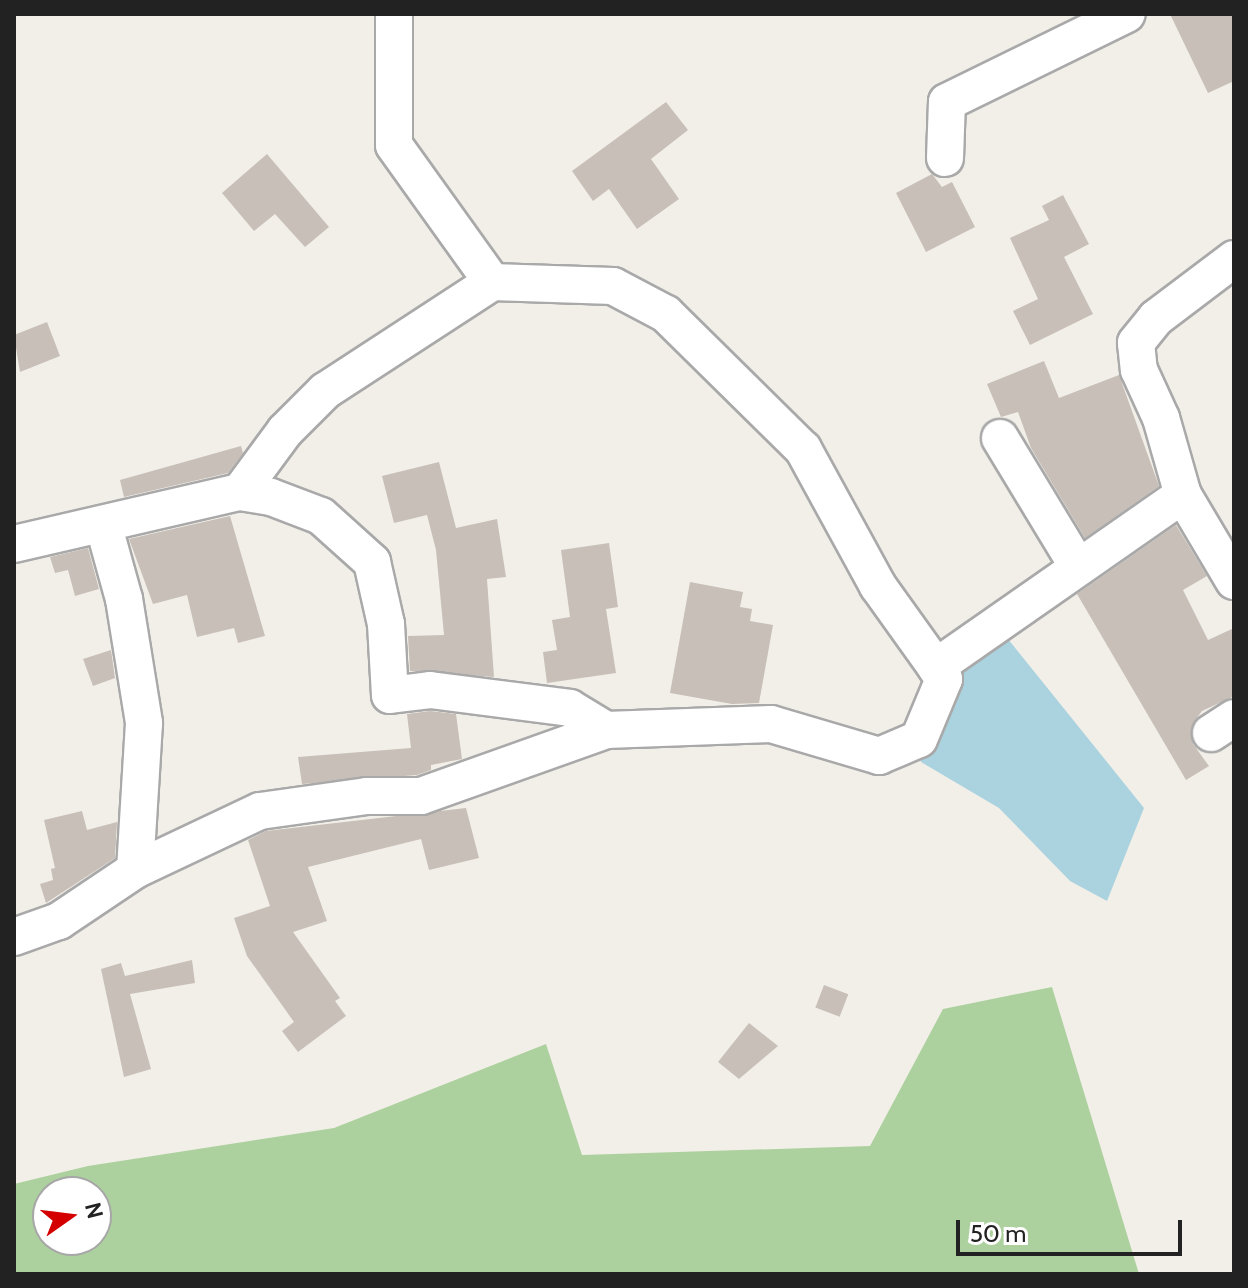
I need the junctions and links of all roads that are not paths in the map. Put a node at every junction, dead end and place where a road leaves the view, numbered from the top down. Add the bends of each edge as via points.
1 (394, 14) edge
2 (1108, 18) edge
3 (945, 158) dead end
4 (1234, 259) edge
5 (492, 282) junction
6 (1000, 438) dead end
7 (240, 492) junction
8 (1183, 495) junction
9 (104, 527) junction
10 (14, 544) edge
11 (1078, 567) junction
12 (1234, 581) edge
13 (936, 667) junction
14 (606, 730) junction
15 (135, 870) junction
16 (14, 937) edge

1 - 5 street via 394,145
2 - 3 street via 947,102
4 - 8 street via 1156,318 1136,343 1139,370 1161,418
5 - 7 street via 325,391 285,431
5 - 13 street via 613,286 666,314 803,449 878,586
6 - 11 street
7 - 9 street
7 - 14 street via 321,516 372,562 386,624 390,695 430,690 570,708
8 - 11 street
8 - 12 street
9 - 10 street
9 - 15 street via 124,599 144,723
11 - 13 street
13 - 14 street via 944,679 919,739 879,756 771,724
14 - 15 street via 421,796 367,796 260,811
15 - 16 street via 59,921

